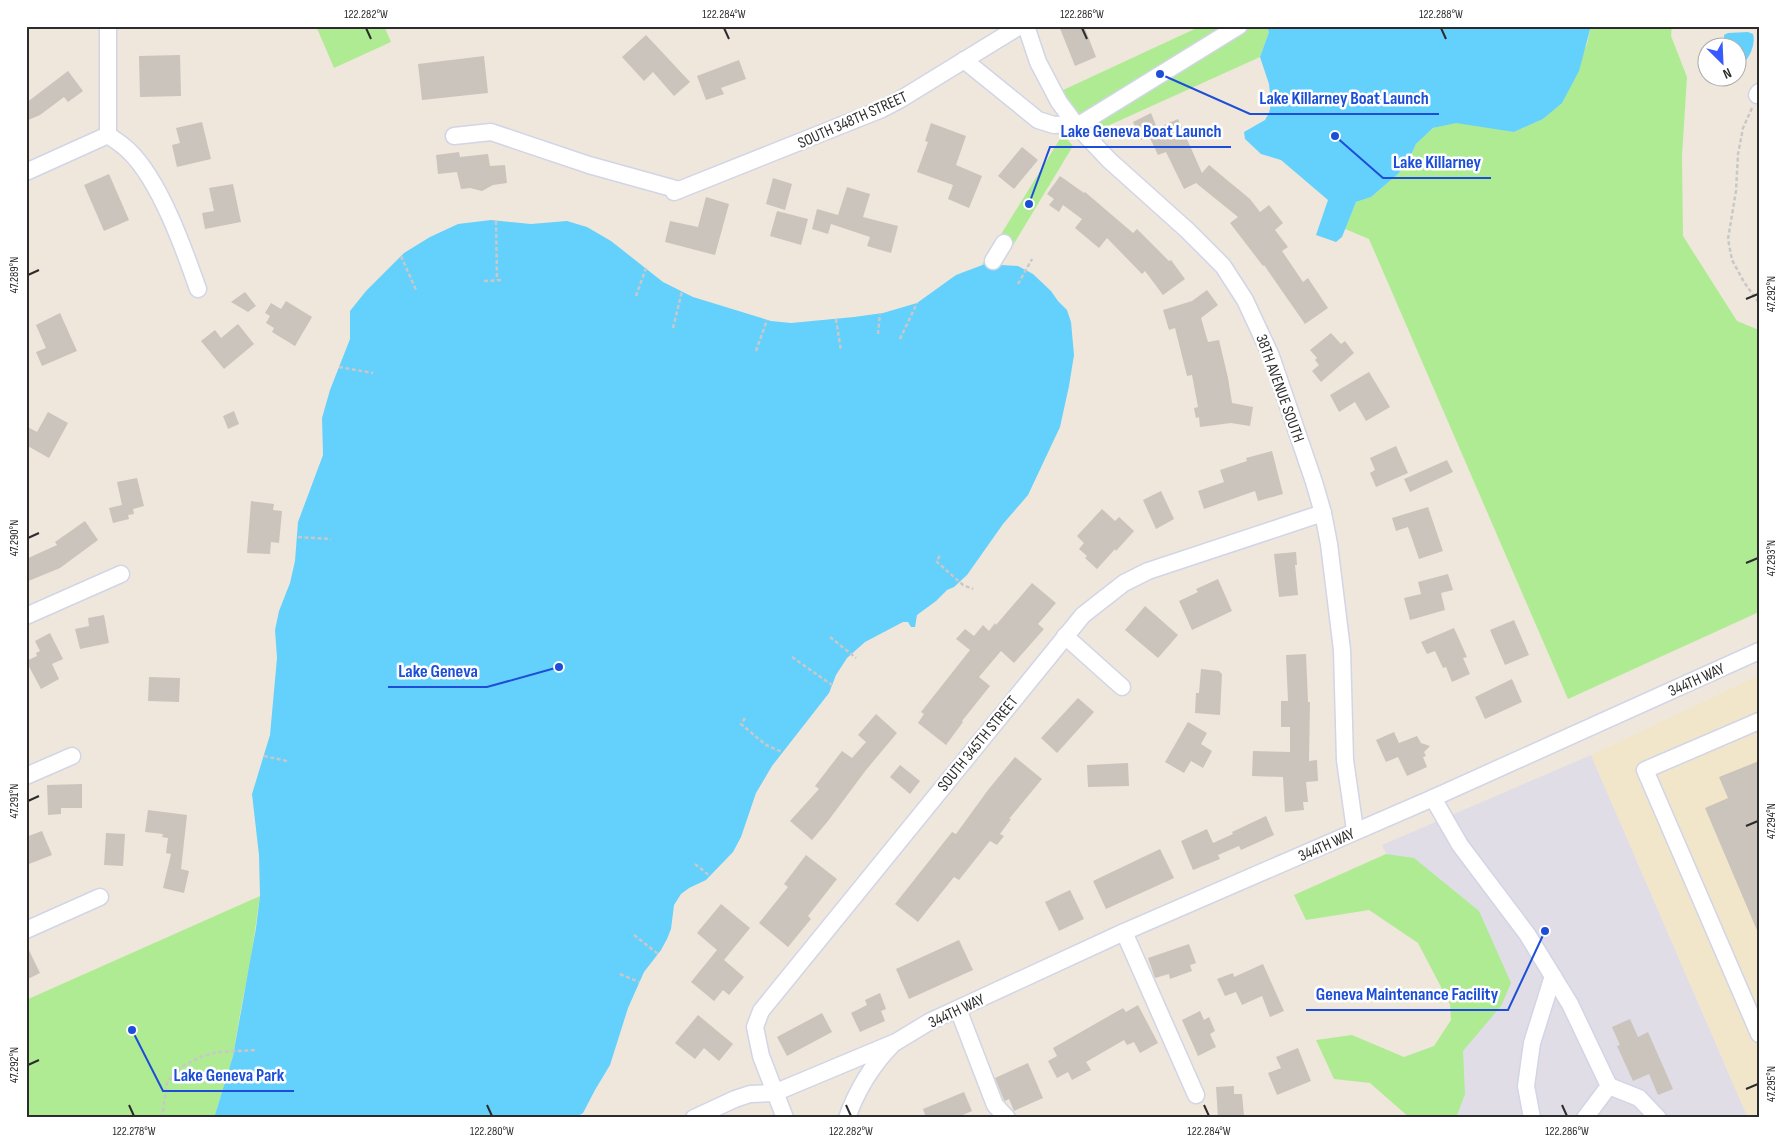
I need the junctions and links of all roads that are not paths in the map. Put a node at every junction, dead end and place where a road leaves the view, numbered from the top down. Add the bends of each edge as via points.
1 (108, 26) edge
2 (1240, 26) edge
3 (1020, 27) edge
4 (964, 60) junction
5 (1076, 125) junction
6 (108, 135) junction
7 (454, 136) dead end
8 (26, 172) edge
9 (1004, 243) dead end
10 (993, 261) dead end
11 (198, 289) dead end
12 (1323, 512) junction
13 (121, 574) dead end
14 (26, 616) edge
15 (1064, 636) junction
16 (1759, 651) edge
17 (1122, 687) dead end
18 (1759, 721) edge
19 (72, 756) dead end
20 (26, 776) edge
21 (1433, 798) junction
22 (1355, 830) junction
23 (100, 897) dead end
24 (26, 930) edge
25 (1124, 932) junction
26 (1553, 976) junction
27 (958, 1009) junction
28 (1759, 1034) edge
29 (896, 1042) junction
30 (1609, 1086) junction
31 (774, 1093) junction
32 (1196, 1095) dead end
33 (694, 1118) edge
34 (785, 1118) edge
35 (846, 1118) edge
36 (1007, 1118) edge
37 (1532, 1118) edge
38 (1585, 1118) edge
39 (1658, 1118) edge

1 - 6 street
2 - 5 street
3 - 4 street, SOUTH 348TH STREET
3 - 5 street, 38TH AVENUE SOUTH via 1048,83
4 - 5 street via 1038,120 1054,125
4 - 7 street, SOUTH 348TH STREET via 882,109 676,191 491,132
5 - 12 street, 38TH AVENUE SOUTH via 1208,250 1234,282 1271,356
6 - 8 street
6 - 11 street via 129,151 146,173 165,207
9 - 10 street
12 - 15 street, SOUTH 345TH STREET via 1148,571 1103,598
12 - 22 street, 38TH AVENUE SOUTH via 1337,599 1342,650 1344,753
13 - 14 street
15 - 17 street
15 - 31 street, SOUTH 345TH STREET via 761,1011 755,1027 760,1056
16 - 21 street, 344TH WAY
18 - 28 street via 1646,770
19 - 20 street
21 - 22 street, 344TH WAY
21 - 26 street via 1460,845 1527,934
22 - 25 street, 344TH WAY
23 - 24 street
25 - 27 street, 344TH WAY
25 - 32 street
26 - 30 street via 1588,1038
26 - 37 street via 1532,1043 1526,1086
27 - 29 street, 344TH WAY
27 - 36 street via 995,1105
29 - 31 street
29 - 35 street via 876,1065
30 - 38 street
30 - 39 street via 1639,1098
31 - 33 street via 750,1094
31 - 34 street, SOUTH 345TH STREET

